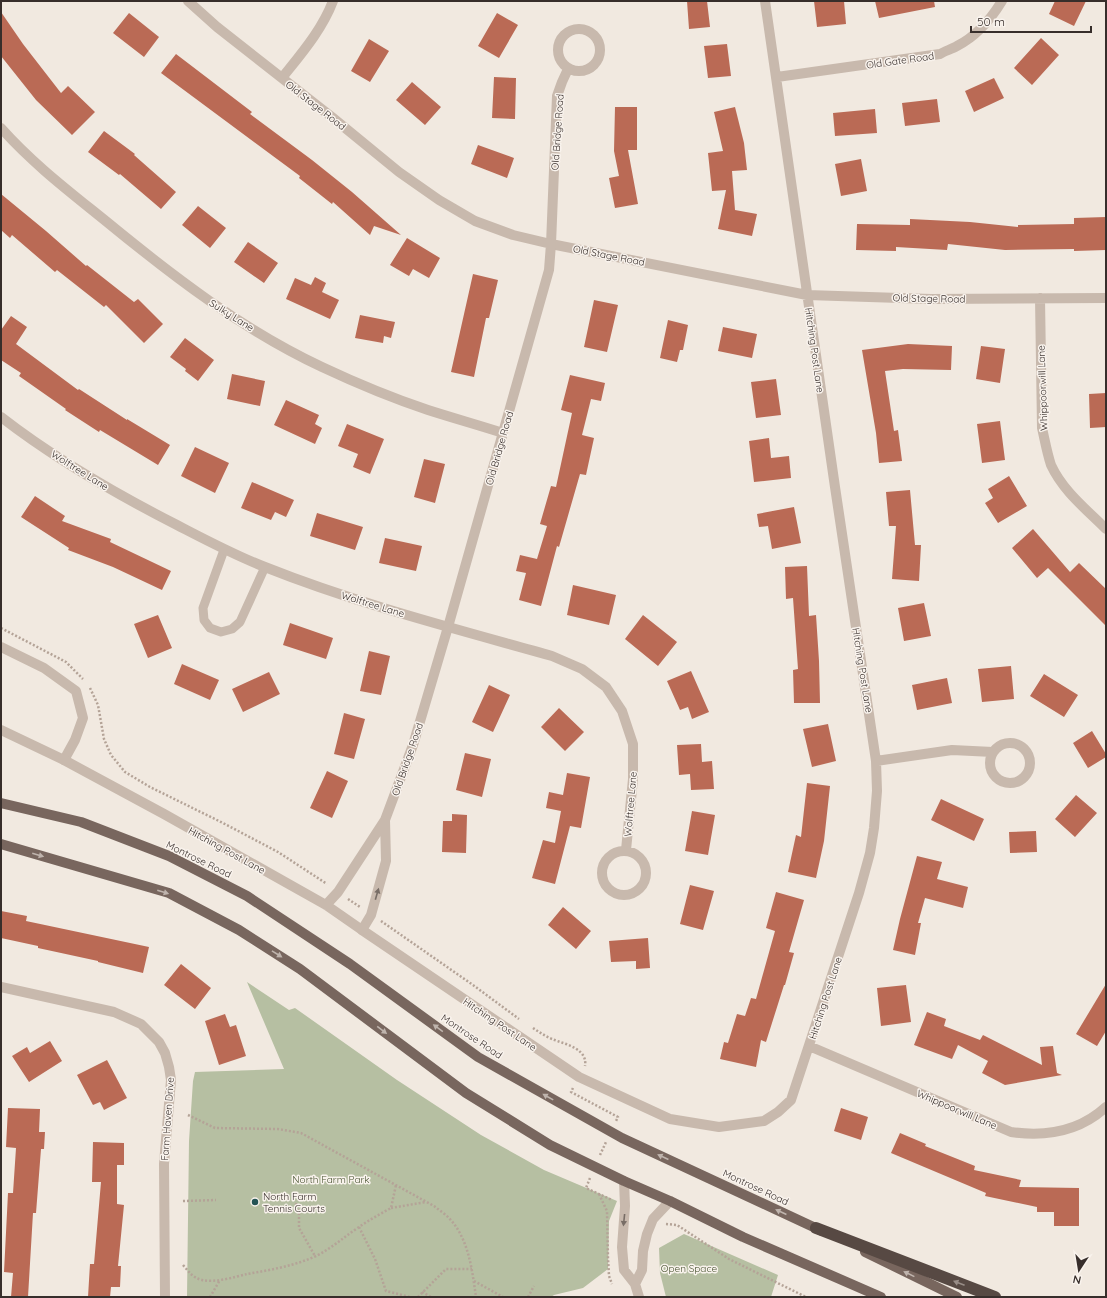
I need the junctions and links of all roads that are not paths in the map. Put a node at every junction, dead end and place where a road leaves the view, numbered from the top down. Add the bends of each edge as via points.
1 (188, 1) edge
2 (333, 1) edge
3 (765, 1) edge
4 (1002, 1) edge
5 (568, 69) junction
6 (776, 77) junction
7 (282, 78) junction
8 (1, 128) edge
9 (551, 244) junction
10 (807, 295) junction
11 (1040, 298) junction
12 (1106, 298) edge
13 (1, 417) edge
14 (503, 433) junction
15 (1106, 529) edge
16 (224, 550) junction
17 (265, 567) junction
18 (448, 627) junction
19 (1, 647) edge
20 (1, 730) edge
21 (993, 752) junction
22 (64, 760) junction
23 (876, 761) junction
24 (1, 803) edge
25 (385, 820) junction
26 (1, 844) edge
27 (626, 850) junction
28 (326, 905) junction
29 (362, 930) junction
30 (1, 987) edge
31 (809, 1046) junction
32 (1106, 1107) edge
33 (624, 1181) junction
34 (670, 1201) junction
35 (816, 1228) junction
36 (635, 1284) junction
37 (165, 1297) edge
38 (639, 1297) edge
39 (881, 1297) edge
40 (957, 1297) edge
41 (995, 1297) edge

1 - 7 street, Old Stage Road
2 - 7 street via 307,46
3 - 6 street, Hitching Post Lane
4 - 6 street, Old Gate Road via 983,27 957,46 940,54
5 - 5 street via 577,72 586,70 594,65 599,57 600,47 590,32 581,29 571,30 558,44 561,62
5 - 9 street, Old Bridge Road via 557,96
6 - 10 street, Hitching Post Lane
7 - 9 street, Old Stage Road via 399,172 439,200 475,221 513,235
8 - 14 street, Sulky Lane via 47,174 194,291 239,320 289,350 354,381 428,410
9 - 10 street, Old Stage Road
9 - 14 street, Old Bridge Road via 549,270
10 - 11 street, Old Stage Road via 930,299
10 - 23 street, Hitching Post Lane
11 - 12 street, Old Stage Road
11 - 15 street, Whippoorwill Lane via 1042,428 1051,465 1068,491
13 - 16 street, Wolftree Lane via 90,477
14 - 18 street, Old Bridge Road
16 - 17 street, Wolftree Lane
16 - 17 lane via 203,608 204,620 210,628 221,632 232,629 240,622
17 - 18 street, Wolftree Lane via 348,597
18 - 25 street, Old Bridge Road via 413,744
18 - 27 street, Wolftree Lane via 552,656 582,669 606,687 622,711 633,744 633,779
19 - 22 street via 44,668 76,691 83,718
20 - 22 street, Hitching Post Lane
21 - 21 street via 990,759 992,773 1002,782 1016,783 1027,774 1030,760 1024,748 1018,744 1004,744
21 - 23 street via 952,750
22 - 28 street, Hitching Post Lane
23 - 31 street, Hitching Post Lane via 877,791 870,853
35 -> 24 main road, Montrose Road via 611,1132 478,1057 350,964 247,896 169,856 81,822
25 - 28 street, Old Bridge Road via 338,892
29 -> 25 street, Old Bridge Road via 371,915 386,861
26 -> 33 main road via 169,893 239,930 300,969 466,1093 550,1145
27 - 27 street, Wolftree Lane via 607,857 602,866 605,885 612,892 622,895 632,894 640,888 645,880 646,870 643,860
28 - 29 street, Hitching Post Lane
29 - 31 street, Hitching Post Lane via 579,1077 670,1119 719,1127 764,1121 791,1100
30 - 37 street, Farm Haven Drive via 114,1012 141,1024 165,1052 171,1080 164,1164
31 - 32 street, Whippoorwill Lane via 1011,1132 1058,1132 1091,1119
33 - 34 main road
33 -> 36 street via 624,1270
34 - 36 street via 653,1219 643,1251 642,1270
34 - 39 main road via 744,1237
40 -> 35 main road, Montrose Road
41 -> 35 highway
36 - 38 street

